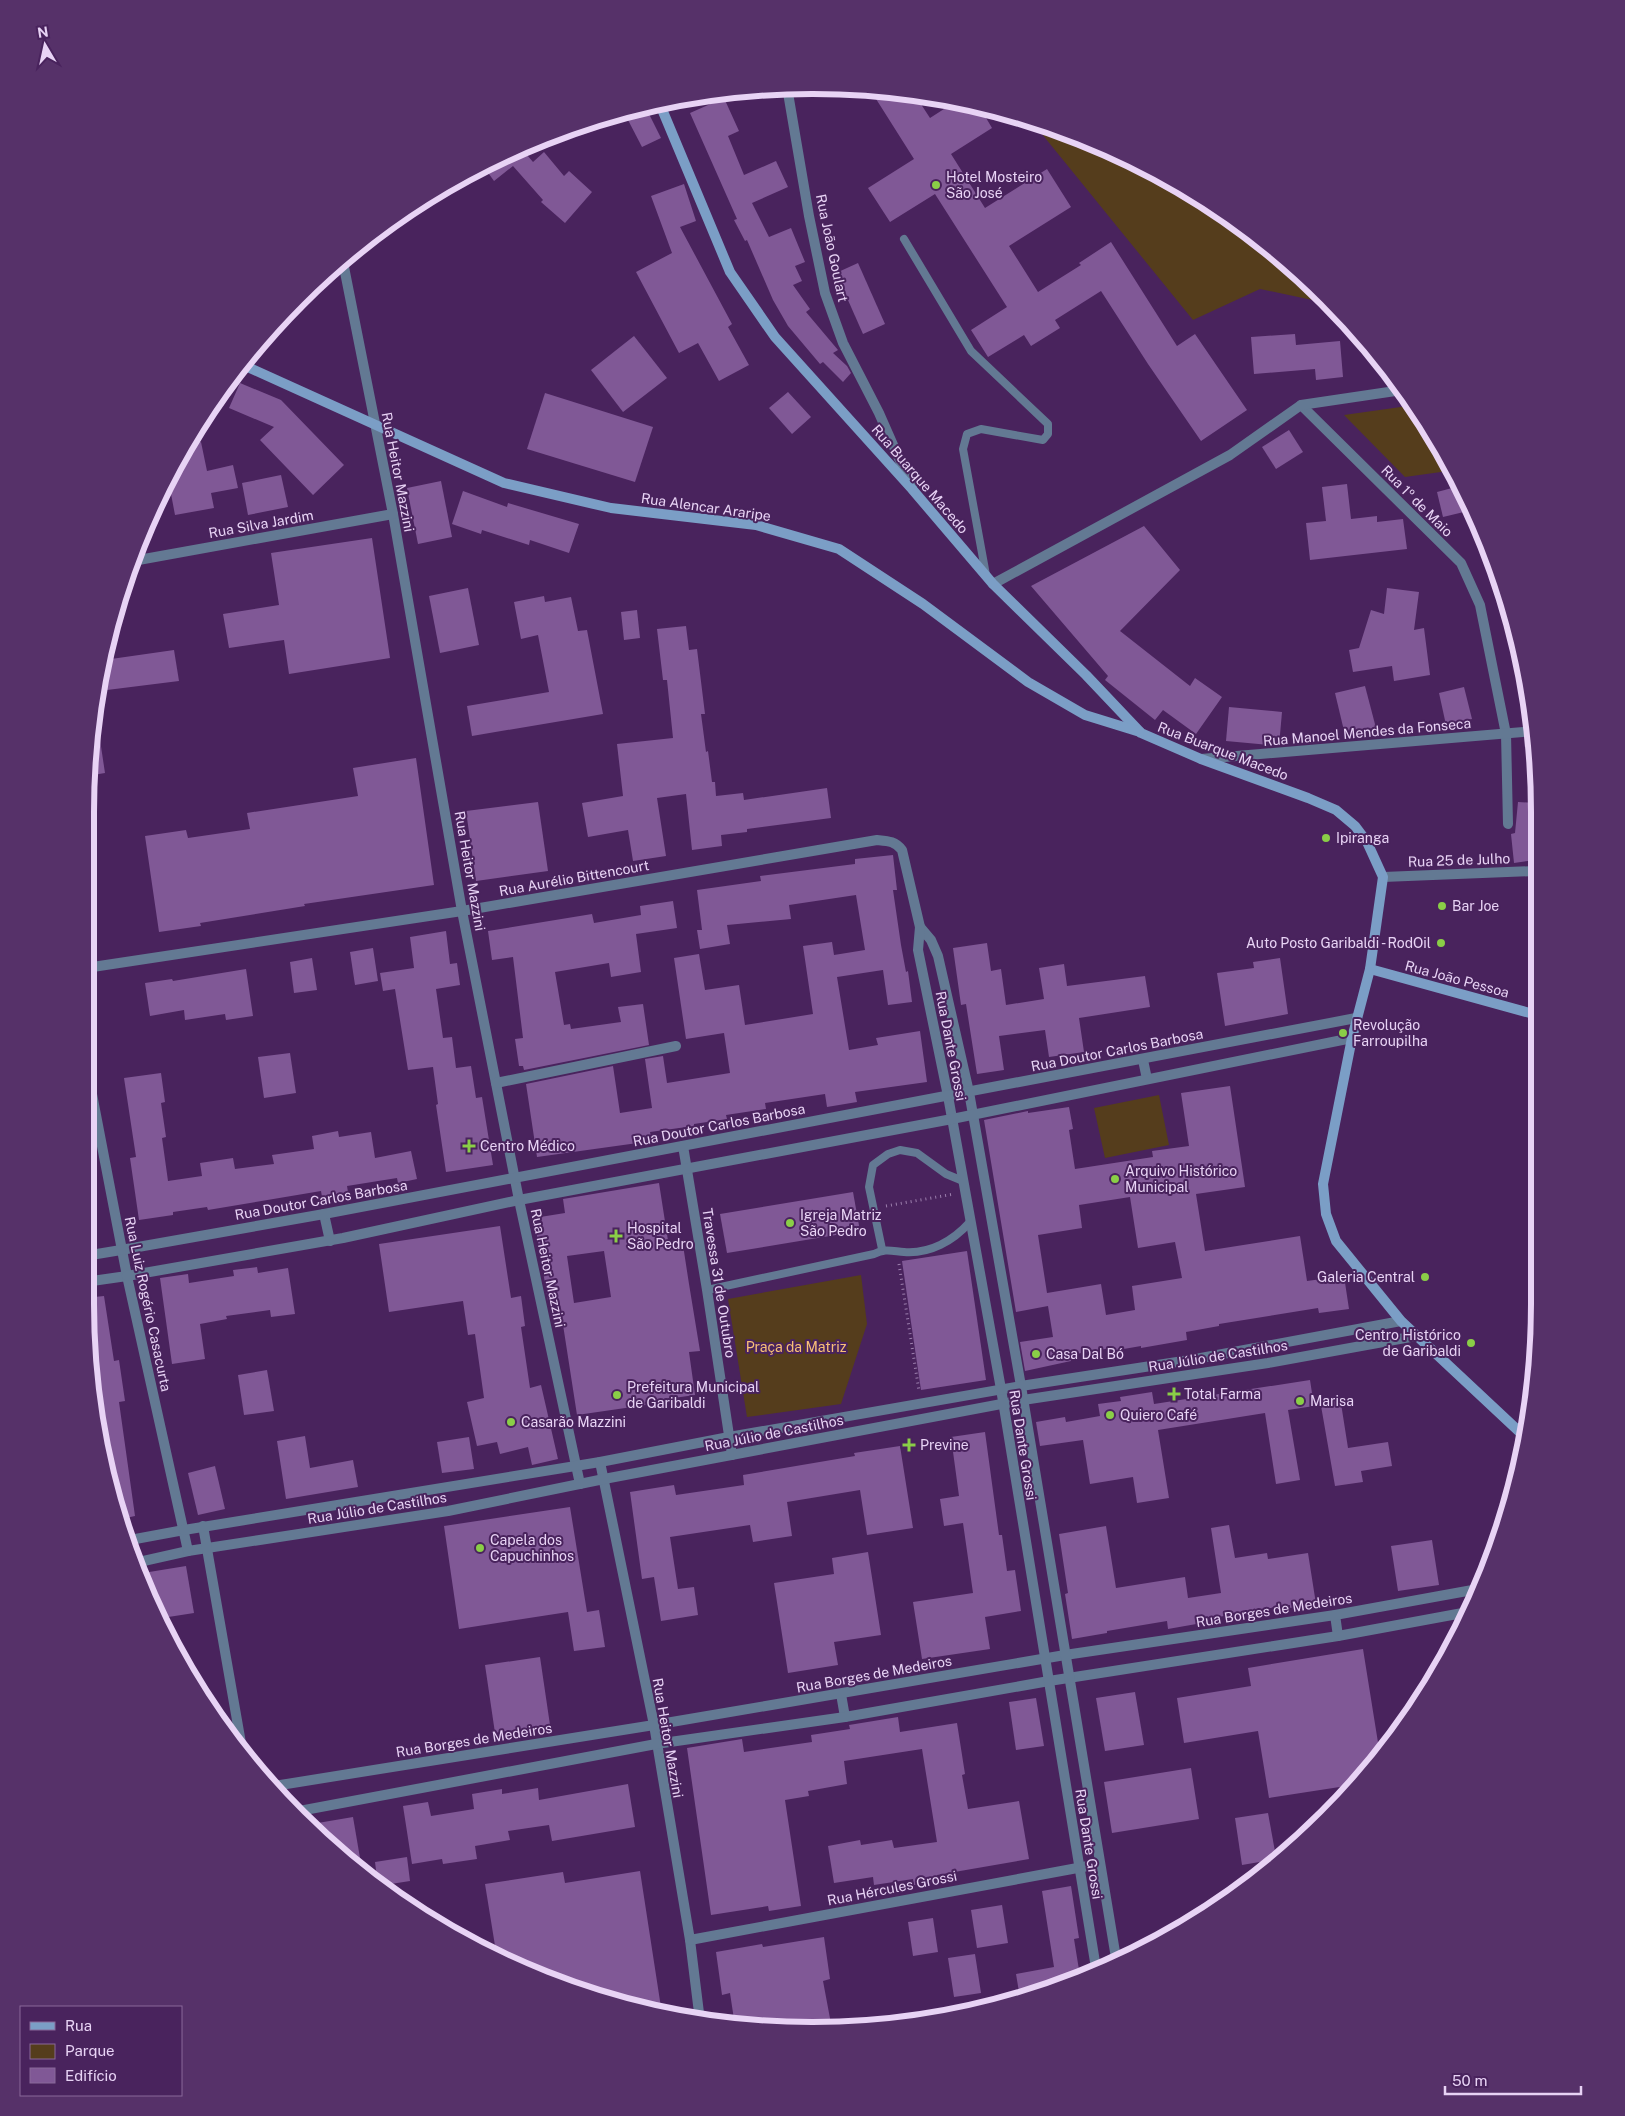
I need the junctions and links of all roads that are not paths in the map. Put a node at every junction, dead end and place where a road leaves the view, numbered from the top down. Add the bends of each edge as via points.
1 (788, 95) edge
2 (662, 110) edge
3 (904, 239) dead end
4 (343, 268) edge
5 (248, 367) edge
6 (1395, 391) edge
7 (1301, 406) junction
8 (374, 423) junction
9 (912, 488) junction
10 (394, 514) junction
11 (140, 560) edge
12 (986, 575) junction
13 (993, 584) junction
14 (1526, 732) edge
15 (1140, 733) junction
16 (1506, 734) junction
17 (1201, 759) junction
18 (1508, 824) dead end
19 (889, 840) joint
20 (1531, 871) edge
21 (1383, 876) junction
22 (462, 911) junction
23 (920, 927) junction
24 (94, 967) edge
25 (1370, 970) junction
26 (1531, 1013) edge
27 (1356, 1018) junction
28 (1352, 1038) junction
29 (676, 1046) dead end
30 (1143, 1060) junction
31 (1147, 1079) junction
32 (496, 1083) junction
33 (969, 1092) junction
34 (948, 1096) junction
35 (94, 1106) edge
36 (972, 1114) junction
37 (952, 1119) junction
38 (683, 1146) junction
39 (686, 1168) junction
40 (515, 1178) junction
41 (963, 1181) junction
42 (519, 1200) junction
43 (324, 1214) junction
44 (970, 1222) junction
45 (330, 1241) junction
46 (882, 1249) junction
47 (121, 1250) junction
48 (94, 1254) edge
49 (127, 1276) junction
50 (94, 1281) edge
51 (707, 1290) junction
52 (1401, 1321) junction
53 (1416, 1336) junction
54 (1190, 1360) junction
55 (1194, 1374) junction
56 (1021, 1386) junction
57 (1000, 1389) junction
58 (1023, 1400) junction
59 (1002, 1404) junction
60 (1519, 1432) edge
61 (729, 1437) junction
62 (732, 1455) junction
63 (600, 1462) junction
64 (577, 1466) junction
65 (604, 1479) junction
66 (580, 1484) junction
67 (203, 1526) junction
68 (184, 1530) junction
69 (134, 1539) edge
70 (207, 1549) junction
71 (188, 1551) junction
72 (142, 1561) edge
73 (1472, 1590) edge
74 (1461, 1613) edge
75 (1335, 1615) junction
76 (1338, 1636) junction
77 (1065, 1655) junction
78 (1044, 1660) junction
79 (1070, 1679) junction
80 (1049, 1681) junction
81 (841, 1694) junction
82 (845, 1717) junction
83 (654, 1726) junction
84 (240, 1738) edge
85 (656, 1744) junction
86 (279, 1785) edge
87 (303, 1810) edge
88 (1099, 1864) junction
89 (1079, 1867) junction
90 (690, 1940) junction
91 (1115, 1955) edge
92 (1095, 1964) edge
93 (699, 2013) edge

1 - 9 street, Rua João Goulart via 825,294 843,343
2 - 9 main road, Rua Buarque Macedo via 730,272 775,337
3 - 12 lane via 971,352 1048,424 1048,434 1043,440 982,429 967,434 963,449
4 - 8 street, Rua Heitor Mazzini
5 - 8 main road, Rua Alencar Araripe
6 - 7 street
7 - 13 street via 1230,455
7 - 16 street, Rua 1º de Maio via 1461,563 1480,605
8 - 10 street, Rua Heitor Mazzini
8 - 15 main road, Rua Alencar Araripe via 504,483 612,508 756,525 839,549 923,604 1028,682 1086,715
9 - 12 main road, Rua Buarque Macedo
10 - 11 street, Rua Silva Jardim
10 - 22 street, Rua Heitor Mazzini
12 - 13 main road, Rua Buarque Macedo
13 - 15 main road, Rua Buarque Macedo via 1086,674
14 - 16 street, Rua Manoel Mendes da Fonseca
15 - 17 main road, Rua Buarque Macedo
16 - 17 street, Rua Manoel Mendes da Fonseca
16 - 18 street, Rua 1º de Maio
17 - 21 main road, Rua Buarque Macedo via 1336,810 1355,826 1367,842
19 - 22 street, Rua Aurélio Bittencourt
19 - 23 street, Rua Dante Grossi via 902,850
20 - 21 street, Rua 25 de Julho
21 - 25 main road
22 - 24 street, Rua Aurélio Bittencourt
22 - 32 street, Rua Heitor Mazzini
23 - 33 street, Rua Dante Grossi via 938,956
23 - 34 street, Rua Dante Grossi via 918,950
25 - 26 main road, Rua João Pessoa
25 - 27 main road
27 - 28 main road
27 - 30 street, Rua Doutor Carlos Barbosa
28 - 31 street
28 - 52 main road via 1323,1184 1326,1214 1336,1241
29 - 32 street
30 - 31 street
30 - 33 street, Rua Doutor Carlos Barbosa
31 - 36 street
32 - 40 street, Rua Heitor Mazzini
33 - 34 street, Rua Doutor Carlos Barbosa
33 - 36 street, Rua Dante Grossi
34 - 37 street, Rua Dante Grossi
34 - 38 street, Rua Doutor Carlos Barbosa
35 - 47 street, Rua Luiz Rogério Casacurta
36 - 37 street
36 - 56 street, Rua Dante Grossi
37 - 39 street
37 - 41 street, Rua Dante Grossi
38 - 39 street, Travessa 31 de Outubro
38 - 40 street, Rua Doutor Carlos Barbosa
39 - 42 street
39 - 51 street, Travessa 31 de Outubro
40 - 42 street, Rua Heitor Mazzini
40 - 43 street, Rua Doutor Carlos Barbosa
41 - 44 street, Rua Dante Grossi
41 - 46 lane via 946,1174 917,1153 900,1150 888,1154 873,1166 869,1187
42 - 45 street
42 - 64 street, Rua Heitor Mazzini
43 - 45 street
43 - 47 street, Rua Doutor Carlos Barbosa
44 - 46 lane via 959,1234 926,1250
44 - 57 street, Rua Dante Grossi
45 - 49 street
46 - 51 lane via 874,1254
47 - 48 street, Rua Doutor Carlos Barbosa
47 - 49 street, Rua Luiz Rogério Casacurta
49 - 50 street
49 - 68 street, Rua Luiz Rogério Casacurta
51 - 61 street, Travessa 31 de Outubro
52 - 53 main road
52 - 54 street, Rua Júlio de Castilhos
53 - 55 street, Rua Júlio de Castilhos
53 - 60 main road
54 - 55 street
54 - 56 street, Rua Júlio de Castilhos
55 - 58 street, Rua Júlio de Castilhos
56 - 57 street, Rua Júlio de Castilhos
56 - 58 street, Rua Dante Grossi
57 - 59 street, Rua Dante Grossi
57 - 61 street, Rua Júlio de Castilhos
58 - 59 street, Rua Júlio de Castilhos
58 - 77 street, Rua Dante Grossi
59 - 62 street, Rua Júlio de Castilhos
59 - 78 street, Rua Dante Grossi
61 - 62 street, Travessa 31 de Outubro
61 - 63 street, Rua Júlio de Castilhos
62 - 65 street, Rua Júlio de Castilhos
63 - 64 street, Rua Júlio de Castilhos
63 - 65 street, Rua Heitor Mazzini
64 - 66 street, Rua Heitor Mazzini
64 - 67 street, Rua Júlio de Castilhos
65 - 66 street, Rua Júlio de Castilhos
65 - 83 street, Rua Heitor Mazzini
66 - 70 street, Rua Júlio de Castilhos via 448,1511
67 - 68 street, Rua Júlio de Castilhos
67 - 70 street
68 - 69 street, Rua Júlio de Castilhos
68 - 71 street, Rua Luiz Rogério Casacurta
70 - 71 street, Rua Júlio de Castilhos
70 - 84 street
71 - 72 street, Rua Júlio de Castilhos
73 - 75 street, Rua Borges de Medeiros
74 - 76 street
75 - 76 street
75 - 77 street, Rua Borges de Medeiros
76 - 79 street
77 - 78 street, Rua Borges de Medeiros
77 - 79 street, Rua Dante Grossi
78 - 80 street, Rua Dante Grossi
78 - 81 street, Rua Borges de Medeiros
79 - 80 street
79 - 88 street, Rua Dante Grossi
80 - 82 street
80 - 89 street, Rua Dante Grossi
81 - 82 street
81 - 83 street, Rua Borges de Medeiros
82 - 85 street
83 - 85 street, Rua Heitor Mazzini
83 - 86 street, Rua Borges de Medeiros
85 - 87 street
85 - 90 street, Rua Heitor Mazzini
88 - 89 street, Rua Hércules Grossi
88 - 91 street, Rua Dante Grossi
89 - 90 street, Rua Hércules Grossi
89 - 92 street, Rua Dante Grossi
90 - 93 street, Rua Heitor Mazzini

